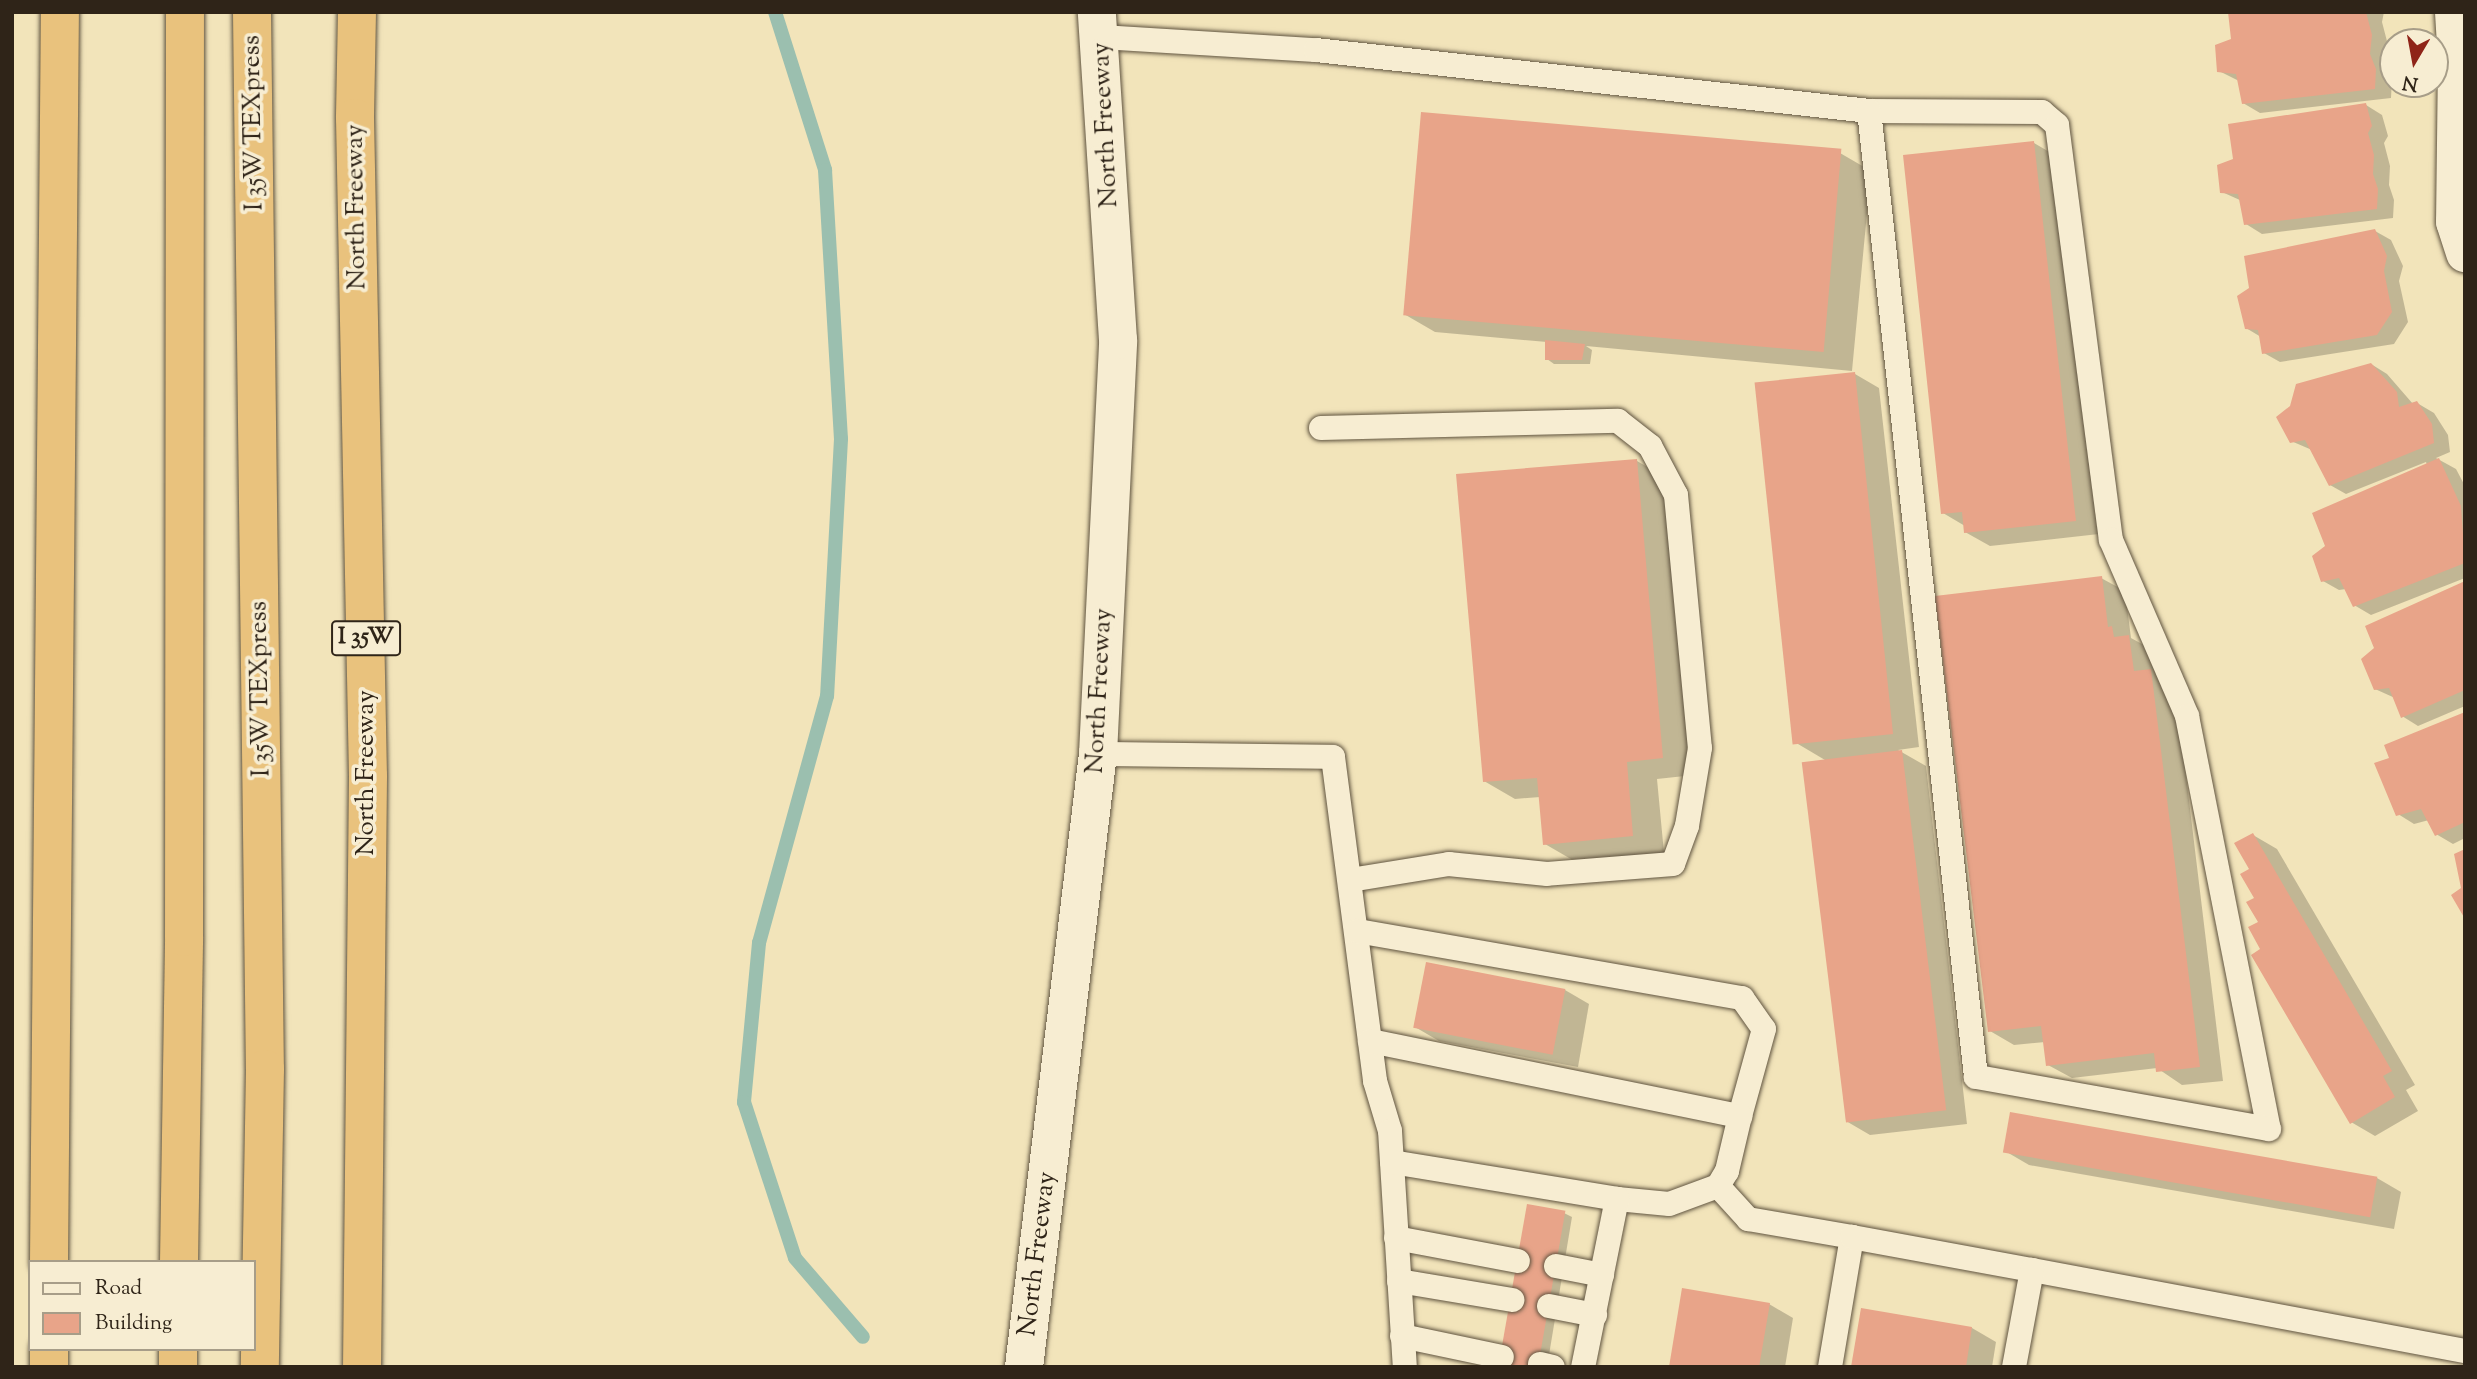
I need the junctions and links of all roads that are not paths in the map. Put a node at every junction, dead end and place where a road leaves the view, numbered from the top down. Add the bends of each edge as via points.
1 (60, 12) edge
2 (185, 12) edge
3 (252, 12) edge
4 (357, 12) edge
5 (2454, 12) edge
6 (1099, 25) edge
7 (1869, 111) junction
8 (2465, 253) edge
9 (1321, 428) dead end
10 (1098, 754) junction
11 (1350, 880) junction
12 (1357, 931) junction
13 (1370, 1041) junction
14 (1740, 1116) junction
15 (1392, 1162) junction
16 (1718, 1186) junction
17 (1616, 1199) junction
18 (1852, 1237) junction
19 (1396, 1238) junction
20 (49, 1260) edge
21 (179, 1260) edge
22 (1518, 1261) dead end
23 (1556, 1266) dead end
24 (2032, 1270) junction
25 (1602, 1275) junction
26 (1399, 1281) junction
27 (1512, 1300) dead end
28 (1549, 1306) dead end
29 (1595, 1315) junction
30 (1402, 1336) junction
31 (2465, 1351) edge
32 (1502, 1357) dead end
33 (260, 1367) edge
34 (362, 1367) edge
35 (1024, 1367) edge
36 (1405, 1367) edge
37 (1583, 1367) edge
38 (1830, 1367) edge
39 (2014, 1367) edge

1 - 20 highway
2 - 21 highway
3 - 33 highway, I 35W TEXpress via 265,1069
4 - 34 highway, North Freeway / I 35W via 355,118 368,776
5 - 8 main road via 2455,222
6 - 7 lane
6 - 10 main road, North Freeway via 1118,340
7 - 7 lane via 1976,1077 2269,1129 2186,716 2111,540 2057,125 2042,112
9 - 11 lane via 1618,421 1650,446 1676,495 1700,748 1687,825 1673,864 1547,874 1449,864
10 - 11 lane via 1333,757
10 - 35 main road, North Freeway
11 - 12 lane
12 - 13 lane
12 - 14 lane via 1742,998 1763,1029
13 - 14 lane
13 - 15 lane via 1375,1081 1390,1131
14 - 16 lane via 1727,1171
15 - 17 lane
15 - 19 lane
16 - 17 lane via 1669,1204
16 - 18 lane via 1748,1219
17 - 25 lane
18 - 24 lane
18 - 38 lane
19 - 22 lane
19 - 26 lane
23 - 25 lane
24 - 31 lane
24 - 39 lane
25 - 29 lane
26 - 27 lane
26 - 30 lane
28 - 29 lane
29 - 37 lane
30 - 32 lane
30 - 36 lane

